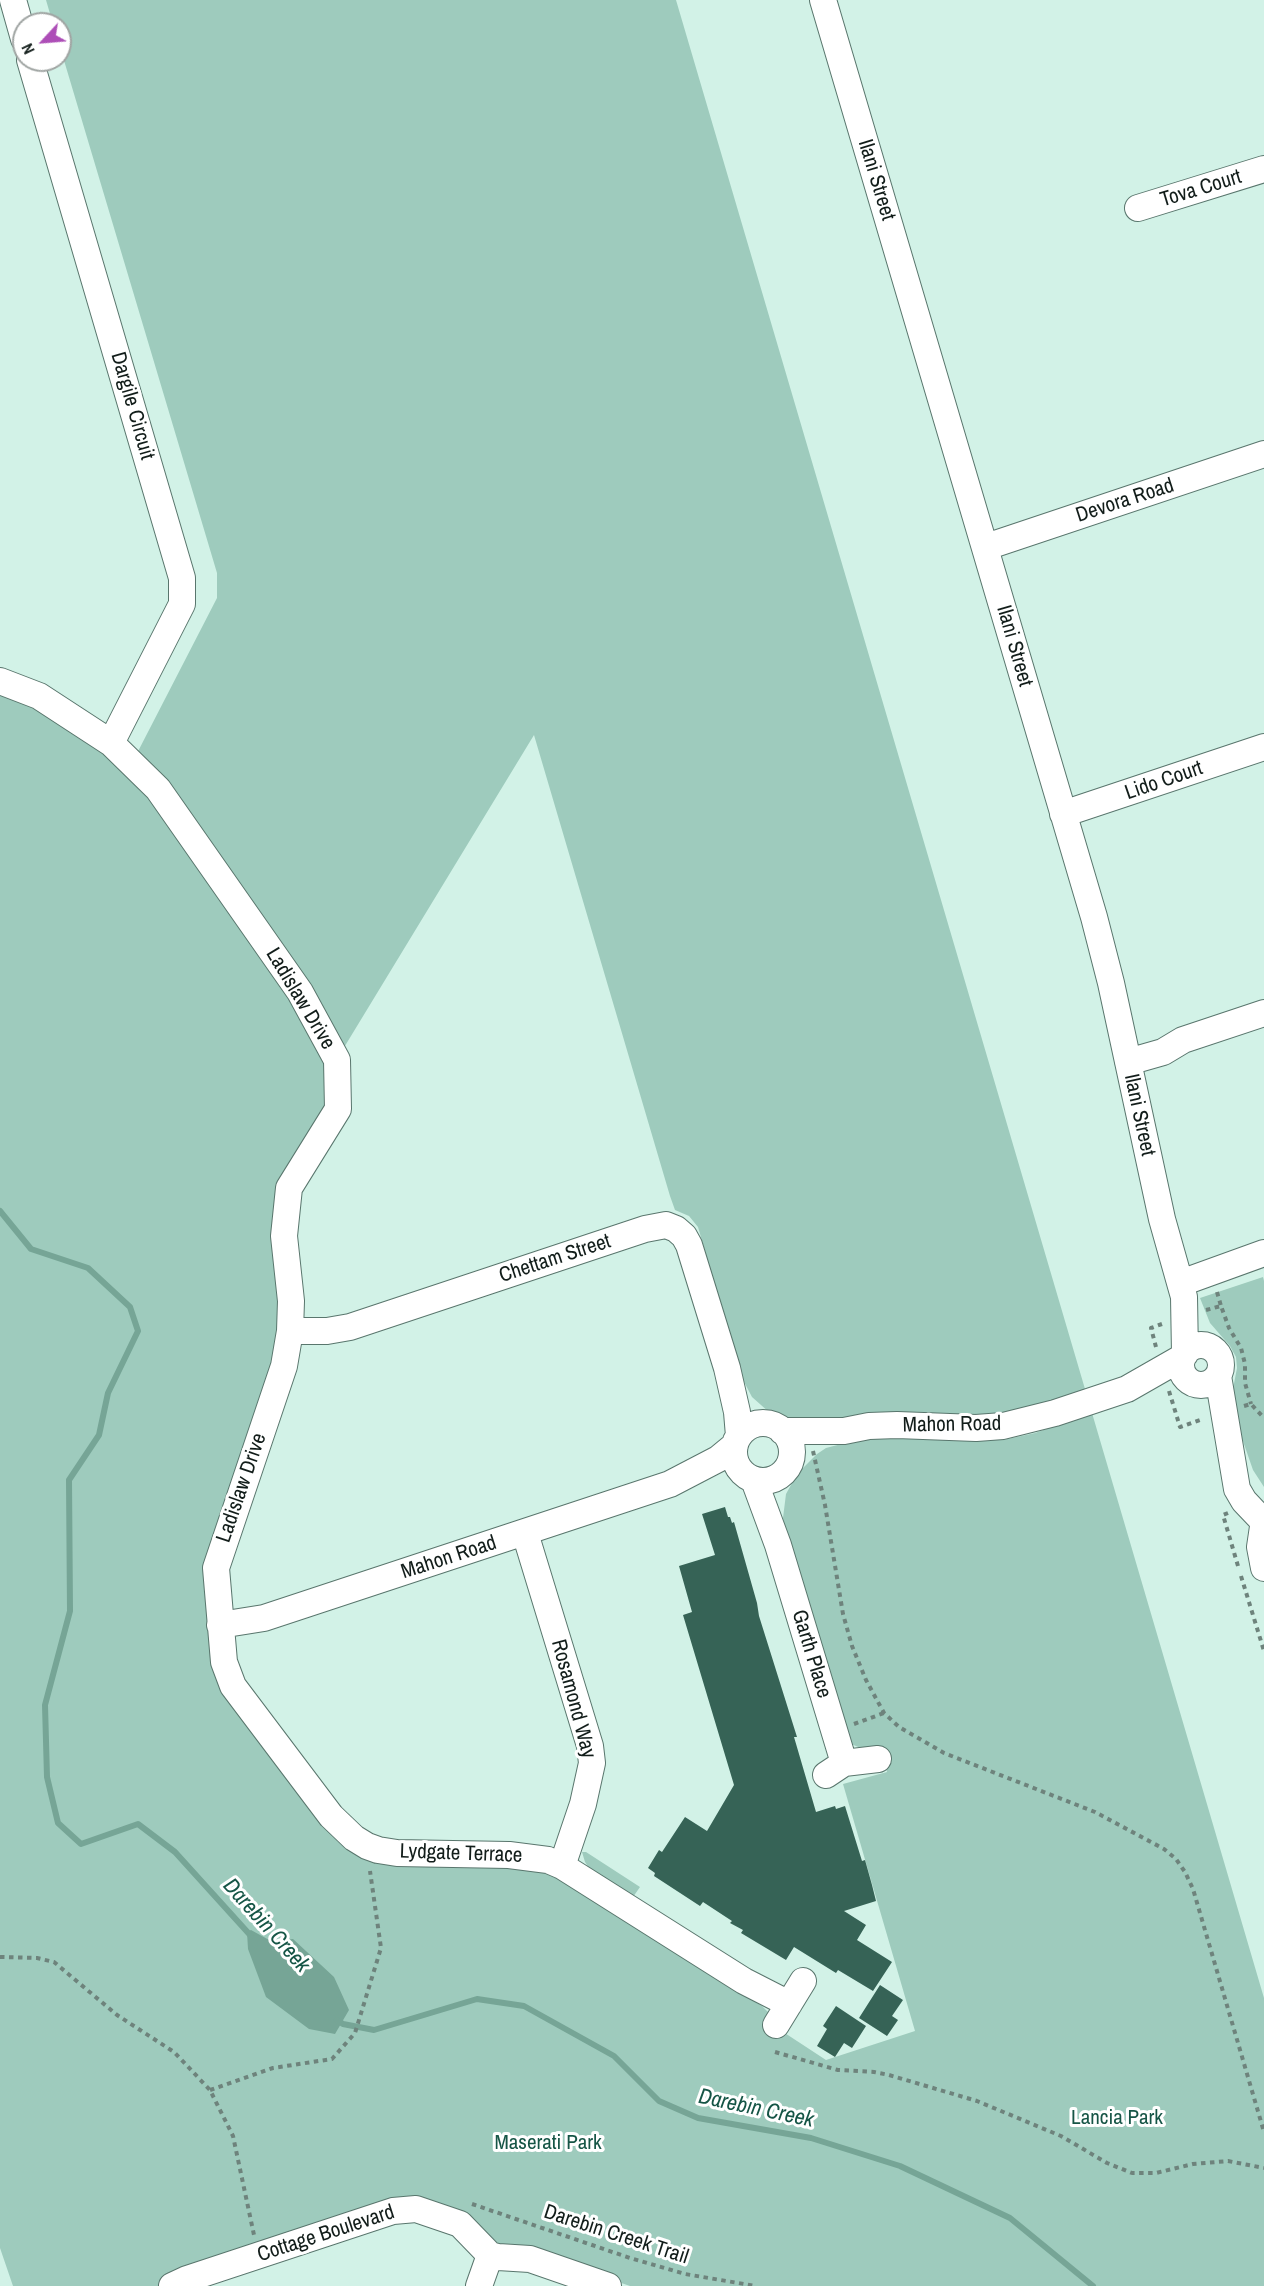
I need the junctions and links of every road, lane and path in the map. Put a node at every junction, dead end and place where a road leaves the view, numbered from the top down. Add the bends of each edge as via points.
1 (823, 0) edge
2 (34, 72) edge
3 (1264, 169) edge
4 (1138, 208) dead end
5 (1264, 454) edge
6 (986, 547) junction
7 (0, 681) edge
8 (111, 742) junction
9 (1264, 747) edge
10 (1063, 814) junction
11 (1264, 1013) edge
12 (1126, 1054) junction
13 (1264, 1253) edge
14 (1186, 1303) junction
15 (290, 1331) junction
16 (1212, 1347) joint
17 (727, 1368) junction
18 (1186, 1373) junction
19 (1251, 1404) junction
20 (1218, 1415) junction
21 (1264, 1418) edge
22 (774, 1427) junction
23 (844, 1431) junction
24 (737, 1440) junction
25 (813, 1450) junction
26 (766, 1474) junction
27 (675, 1482) junction
28 (1264, 1516) edge
29 (525, 1533) junction
30 (1264, 1568) edge
31 (220, 1625) junction
32 (884, 1713) junction
33 (833, 1731) junction
34 (878, 1759) dead end
35 (378, 1850) junction
36 (562, 1866) junction
37 (0, 1957) edge
38 (803, 1981) dead end
39 (775, 2052) dead end
40 (210, 2090) junction
41 (1264, 2132) edge
42 (1264, 2168) edge
43 (470, 2203) dead end
44 (255, 2237) dead end
45 (490, 2254) junction
46 (172, 2286) edge
47 (479, 2286) edge
48 (608, 2286) edge
49 (756, 2286) edge

1 - 6 street, Ilani Street
2 - 8 street, Dargile Circuit via 182,578 182,604
3 - 4 street, Tova Court
5 - 6 street, Devora Road
6 - 10 street, Ilani Street
7 - 8 street, Ladislaw Drive via 39,696
8 - 15 street, Ladislaw Drive via 158,789 300,992 337,1059 338,1109 289,1188 284,1236
9 - 10 street, Lido Court
10 - 12 street, Ilani Street via 1094,917
11 - 12 street via 1183,1040 1152,1041
12 - 14 street, Ilani Street via 1162,1219
13 - 14 street
14 - 16 street, Ilani Street
14 - 18 street, Ilani Street
14 - 18 path via 1151,1328
14 - 19 path via 1221,1306 1244,1356
15 - 17 street, Chettam Street via 344,1328 645,1229 666,1226 676,1229 689,1245
15 - 31 street, Ladislaw Drive via 281,1374 219,1552 216,1580
16 - 18 street, Mahon Road via 1194,1346
17 - 22 street, Chettam Street via 738,1388
17 - 24 street, Chettam Street via 737,1412
18 - 20 street, Ilani Street
18 - 20 path via 1180,1427
18 - 23 street, Mahon Road via 1003,1426 897,1425
19 - 20 path
19 - 21 path
20 - 28 street, Ilani Street via 1232,1457
22 - 23 street, Mahon Road
22 - 24 street via 752,1426
22 - 26 street via 791,1447
23 - 25 street, Mahon Road
24 - 26 street via 735,1461
24 - 27 street, Mahon Road via 718,1459
25 - 26 street, Mahon Road
25 - 32 path via 843,1614 866,1680
26 - 27 street, Mahon Road via 723,1474
26 - 33 street, Garth Place via 778,1545
27 - 29 street, Mahon Road
28 - 30 street via 1260,1547
29 - 31 street, Mahon Road via 264,1618
29 - 36 street, Rosamond Way via 592,1763
31 - 35 street, Lydgate Terrace via 227,1673 241,1697 331,1816 354,1838
32 - 33 path
32 - 41 path via 899,1727 944,1753 1095,1812 1176,1859 1193,1889
33 - 34 street, Garth Place via 835,1769
35 - 36 street, Lydgate Terrace via 530,1856
35 - 40 path via 370,1873 381,1948 355,2033 332,2059 273,2068
36 - 38 street, Lydgate Terrace via 744,1981 783,2015
37 - 40 path via 54,1962 117,2015 174,2052
39 - 42 path via 838,2070 889,2075 977,2101 1061,2136 1132,2173 1228,2161
40 - 44 path via 233,2136
43 - 49 path, Darebin Creek Trail via 685,2274
45 - 46 street, Cottage Boulevard via 460,2224 428,2212 404,2210
45 - 47 street
45 - 48 street via 530,2259

